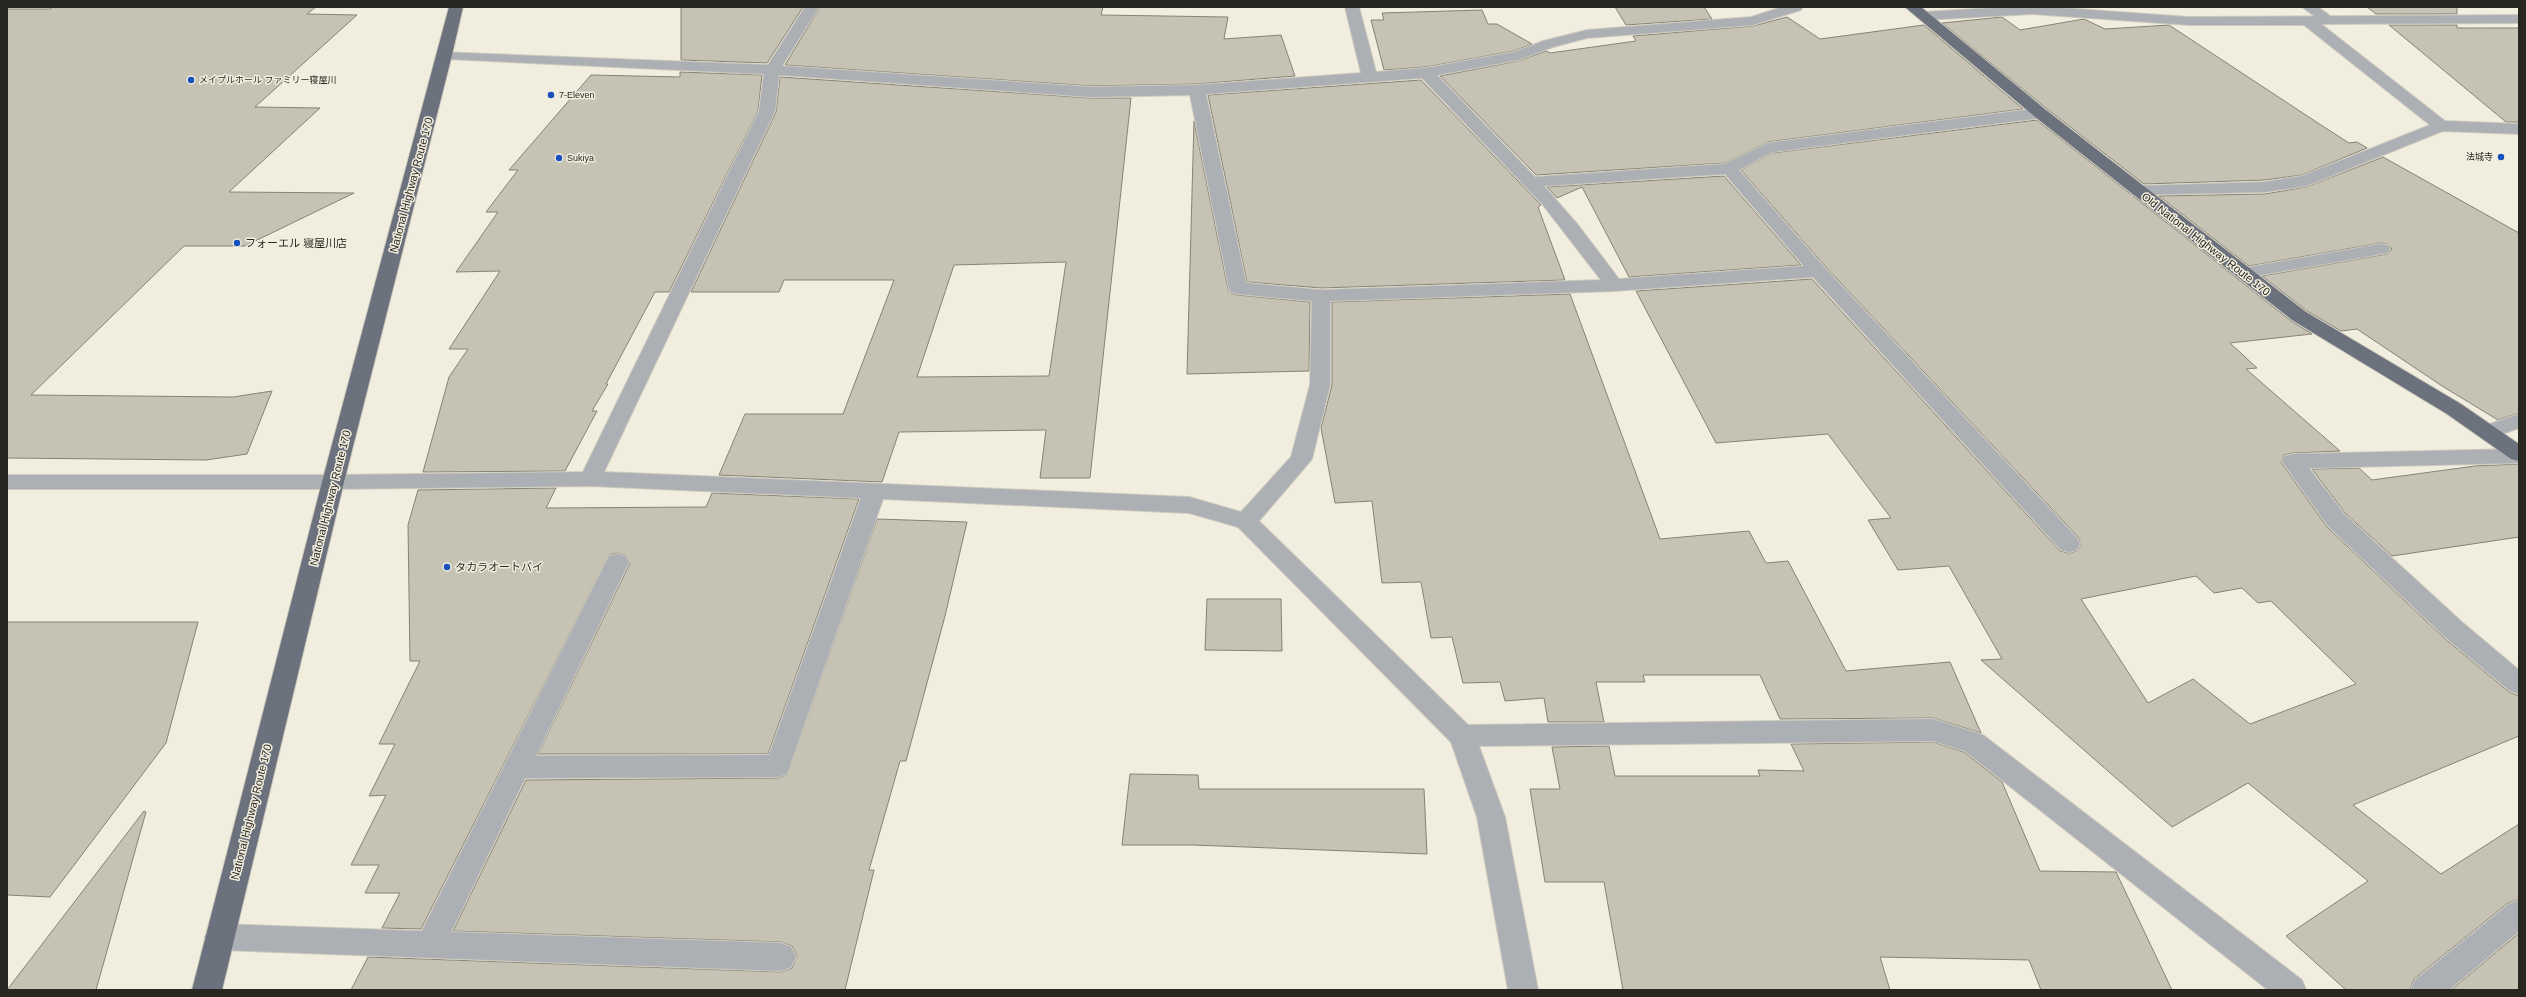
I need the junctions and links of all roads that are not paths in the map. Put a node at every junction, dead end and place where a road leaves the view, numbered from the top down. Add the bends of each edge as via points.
1 (456, 7) edge
2 (812, 7) edge
3 (1352, 7) edge
4 (1796, 7) edge
5 (1918, 11) edge
6 (2309, 14) edge
7 (2519, 19) edge
8 (445, 54) junction
9 (772, 70) junction
10 (1426, 73) junction
11 (1370, 78) junction
12 (1197, 90) junction
13 (2040, 113) junction
14 (2441, 126) junction
15 (2519, 129) edge
16 (1729, 169) junction
17 (1533, 182) junction
18 (2138, 191) junction
19 (2381, 249) dead end
20 (1818, 271) junction
21 (2244, 272) junction
22 (1614, 285) junction
23 (1321, 296) junction
24 (2519, 421) edge
25 (2488, 432) junction
26 (2519, 455) edge
27 (590, 479) junction
28 (7, 482) edge
29 (333, 482) junction
30 (875, 491) junction
31 (1246, 521) junction
32 (2069, 544) dead end
33 (616, 562) dead end
34 (2519, 684) edge
35 (1462, 736) junction
36 (517, 767) junction
37 (2519, 913) edge
38 (220, 937) junction
39 (430, 945) junction
40 (781, 957) dead end
41 (207, 990) edge
42 (1523, 990) edge
43 (2291, 990) edge
44 (2426, 990) edge

1 - 8 highway, National Highway Route 170
2 - 9 street
3 - 11 street
4 - 10 street via 1753,21 1587,34 1548,44 1518,56
5 - 6 street via 2032,10 2189,21
5 - 13 highway, Old National Highway Route 170
6 - 7 street via 2330,21
6 - 14 street
8 - 9 street
8 - 29 highway, National Highway Route 170
9 - 12 street via 1091,92
9 - 27 street via 767,111
10 - 11 street
10 - 17 street
11 - 12 street
12 - 23 street via 1238,288
13 - 16 street via 1768,148
13 - 18 highway, Old National Highway Route 170
14 - 15 street
14 - 18 street via 2306,182 2265,187
16 - 17 street
16 - 20 street
17 - 22 street via 1590,248
18 - 21 highway, Old National Highway Route 170
19 - 21 street
20 - 22 street
20 - 32 street
21 - 25 highway, Old National Highway Route 170 via 2299,316
22 - 23 street
23 - 31 street via 1320,385 1301,459
24 - 25 street
25 - 26 highway, Old National Highway Route 170
26 - 34 street via 2293,461 2336,520 2454,630
27 - 29 street
27 - 30 street
28 - 29 street
29 - 38 highway, National Highway Route 170
30 - 31 street via 1188,505
30 - 36 street via 778,766
31 - 35 street
33 - 36 street
35 - 42 street via 1491,817
35 - 43 street via 1933,730 1974,743
36 - 39 street
37 - 44 street
38 - 39 street
38 - 41 highway, National Highway Route 170
39 - 40 street

